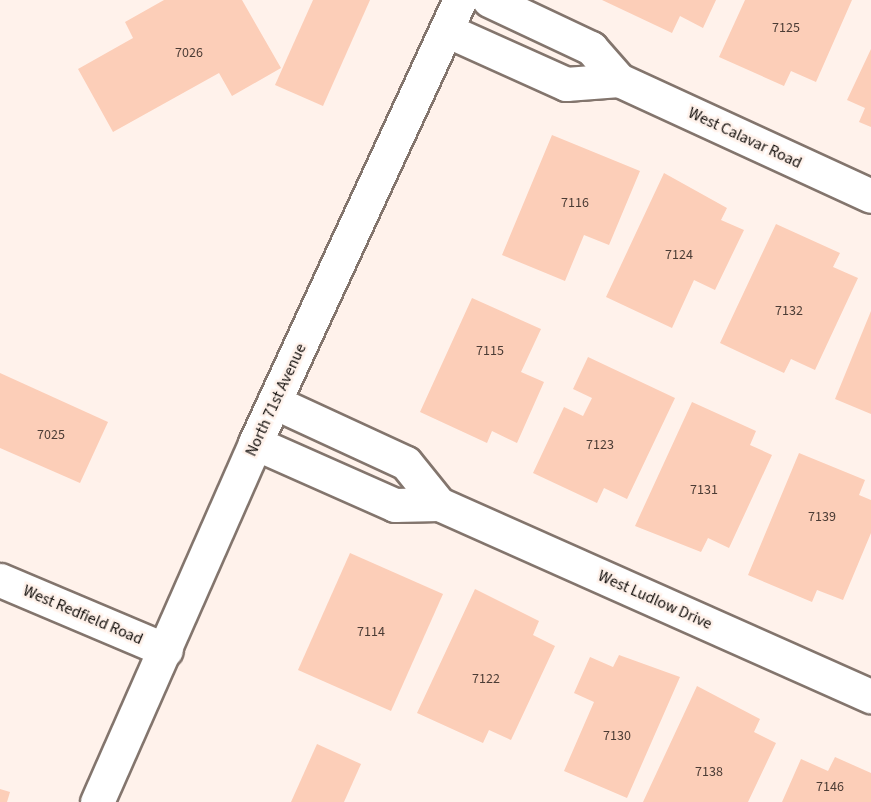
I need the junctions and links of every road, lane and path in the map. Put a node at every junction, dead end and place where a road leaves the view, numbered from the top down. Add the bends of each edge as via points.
1 (460, 0) edge
2 (489, 0) edge
3 (446, 30) junction
4 (557, 30) junction
5 (540, 72) junction
6 (619, 80) junction
7 (871, 196) edge
8 (274, 402) junction
9 (255, 443) junction
10 (367, 445) junction
11 (350, 487) junction
12 (439, 504) junction
13 (0, 580) edge
14 (166, 650) junction
15 (871, 696) edge
16 (97, 802) edge

1 - 3 street, North 71st Avenue
2 - 4 street, West Calavar Road
3 - 5 street, West Calavar Road
3 - 8 street, North 71st Avenue
4 - 5 street
4 - 6 street, West Calavar Road via 591,48
5 - 6 street, West Calavar Road via 566,84
6 - 7 street, West Calavar Road
8 - 9 street, North 71st Avenue
8 - 10 street, West Ludlow Drive
9 - 11 street, West Ludlow Drive
9 - 14 street, North 71st Avenue
10 - 11 street
10 - 12 street, West Ludlow Drive via 406,463
11 - 12 street, West Ludlow Drive via 395,505
12 - 15 street, West Ludlow Drive
13 - 14 street, West Redfield Road
14 - 16 street, North 71st Avenue

